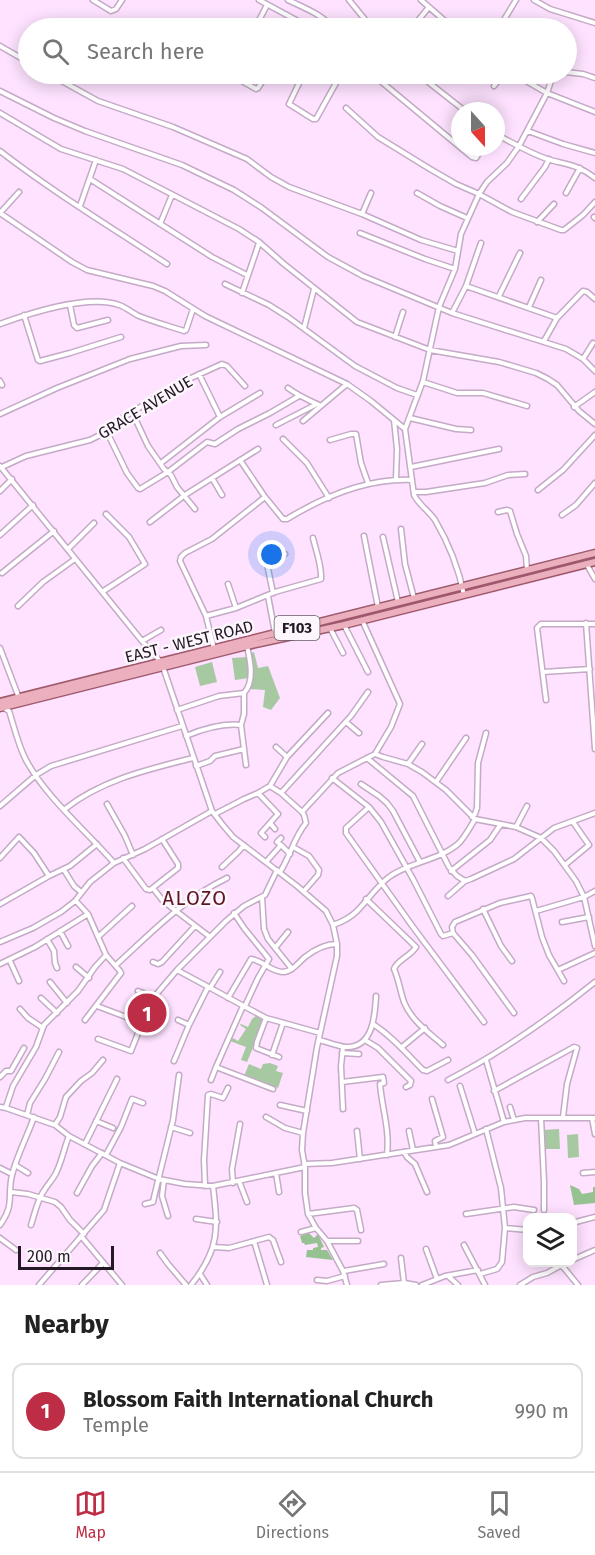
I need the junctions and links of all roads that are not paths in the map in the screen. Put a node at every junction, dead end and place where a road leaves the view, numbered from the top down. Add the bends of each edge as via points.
1 (93, 0) edge
2 (122, 0) edge
3 (259, 0) edge
4 (288, 0) edge
5 (349, 0) edge
6 (421, 0) edge
7 (516, 0) edge
8 (534, 0) edge
9 (267, 5) junction
10 (429, 7) junction
11 (260, 18) edge
12 (292, 18) edge
13 (323, 18) edge
14 (363, 18) edge
15 (420, 18) edge
16 (442, 18) edge
17 (505, 18) edge
18 (595, 23) edge
19 (0, 46) edge
20 (18, 56) edge
21 (577, 73) edge
22 (595, 78) edge
23 (67, 84) edge
24 (247, 84) edge
25 (261, 84) edge
26 (299, 84) edge
27 (335, 84) edge
28 (384, 84) edge
29 (431, 84) edge
30 (531, 84) edge
31 (550, 84) edge
32 (0, 91) edge
33 (547, 93) junction
34 (454, 102) edge
35 (346, 108) dead end
36 (595, 112) edge
37 (0, 113) edge
38 (528, 131) junction
39 (505, 139) edge
40 (451, 140) edge
41 (519, 146) junction
42 (0, 151) edge
43 (595, 153) edge
44 (549, 159) junction
45 (96, 160) junction
46 (580, 168) junction
47 (595, 178) edge
48 (90, 179) junction
49 (19, 192) dead end
50 (371, 193) dead end
51 (417, 193) dead end
52 (566, 193) dead end
53 (479, 194) junction
54 (172, 195) junction
55 (521, 199) dead end
56 (595, 202) edge
57 (554, 204) dead end
58 (80, 206) junction
59 (0, 213) edge
60 (362, 214) junction
61 (467, 218) junction
62 (537, 222) junction
63 (160, 224) junction
64 (360, 233) dead end
65 (260, 242) junction
66 (481, 243) dead end
67 (458, 251) junction
68 (520, 253) dead end
69 (167, 264) dead end
70 (455, 269) junction
71 (247, 275) junction
72 (541, 280) dead end
73 (225, 284) dead end
74 (466, 286) junction
75 (314, 289) junction
76 (242, 293) junction
77 (499, 296) junction
78 (595, 299) edge
79 (70, 305) junction
80 (529, 307) junction
81 (439, 308) junction
82 (193, 309) junction
83 (403, 312) dead end
84 (452, 313) junction
85 (24, 315) junction
86 (557, 318) junction
87 (108, 320) dead end
88 (0, 324) edge
89 (304, 328) junction
90 (121, 337) dead end
91 (395, 337) junction
92 (544, 341) junction
93 (593, 343) dead end
94 (206, 345) dead end
95 (430, 350) junction
96 (583, 359) junction
97 (595, 371) edge
98 (199, 374) junction
99 (423, 381) junction
100 (347, 384) junction
101 (245, 386) dead end
102 (288, 388) dead end
103 (595, 392) edge
104 (260, 393) dead end
105 (417, 395) junction
106 (298, 396) junction
107 (317, 404) junction
108 (322, 406) junction
109 (527, 406) dead end
110 (574, 407) junction
111 (132, 412) junction
112 (0, 414) edge
113 (220, 417) junction
114 (410, 418) junction
115 (394, 420) junction
116 (303, 421) dead end
117 (595, 424) edge
118 (276, 425) dead end
119 (405, 429) junction
120 (106, 430) junction
121 (471, 430) dead end
122 (595, 435) edge
123 (283, 439) dead end
124 (330, 440) dead end
125 (258, 449) dead end
126 (499, 449) dead end
127 (240, 460) junction
128 (160, 463) junction
129 (1, 466) edge
130 (411, 467) junction
131 (168, 472) junction
132 (525, 474) dead end
133 (212, 478) junction
134 (12, 479) junction
135 (396, 479) junction
136 (412, 480) junction
137 (368, 483) junction
138 (595, 483) edge
139 (538, 490) dead end
140 (0, 491) edge
141 (413, 492) junction
142 (185, 495) junction
143 (222, 495) dead end
144 (265, 498) junction
145 (329, 498) junction
146 (33, 505) junction
147 (195, 509) dead end
148 (498, 512) dead end
149 (106, 514) dead end
150 (562, 515) dead end
151 (150, 522) dead end
152 (94, 523) dead end
153 (401, 530) dead end
154 (54, 531) junction
155 (0, 535) edge
156 (364, 536) dead end
157 (383, 537) dead end
158 (313, 538) dead end
159 (68, 549) junction
160 (595, 553) edge
161 (285, 554) dead end
162 (75, 559) junction
163 (595, 562) edge
164 (587, 564) junction
165 (527, 571) junction
166 (2, 573) dead end
167 (595, 579) edge
168 (228, 584) dead end
169 (462, 587) junction
170 (102, 592) junction
171 (273, 592) junction
172 (464, 595) junction
173 (268, 596) junction
174 (414, 599) junction
175 (398, 603) junction
176 (18, 606) dead end
177 (236, 608) junction
178 (378, 608) junction
179 (206, 616) junction
180 (595, 617) edge
181 (362, 620) junction
182 (586, 623) junction
183 (594, 624) edge
184 (344, 625) junction
185 (330, 627) junction
186 (161, 630) dead end
187 (275, 633) junction
188 (142, 641) junction
189 (247, 646) junction
190 (0, 648) edge
191 (214, 648) junction
192 (344, 653) dead end
193 (162, 664) junction
194 (590, 669) junction
195 (368, 672) dead end
196 (543, 672) junction
197 (368, 692) dead end
198 (244, 693) junction
199 (19, 698) junction
200 (546, 700) dead end
201 (1, 705) edge
202 (177, 710) junction
203 (328, 712) dead end
204 (346, 722) junction
205 (241, 725) junction
206 (182, 726) junction
207 (359, 733) dead end
208 (486, 733) dead end
209 (186, 736) junction
210 (466, 738) dead end
211 (422, 744) dead end
212 (276, 747) dead end
213 (244, 749) junction
214 (595, 749) edge
215 (375, 754) junction
216 (287, 757) junction
217 (193, 758) junction
218 (366, 758) junction
219 (408, 764) junction
220 (246, 765) dead end
221 (196, 766) junction
222 (36, 776) junction
223 (332, 778) junction
224 (436, 782) junction
225 (361, 784) dead end
226 (270, 786) junction
227 (258, 793) junction
228 (281, 793) junction
229 (107, 804) dead end
230 (0, 806) edge
231 (527, 806) dead end
232 (369, 807) junction
233 (65, 809) junction
234 (214, 812) junction
235 (302, 812) junction
236 (595, 813) edge
237 (474, 818) junction
238 (573, 822) junction
239 (270, 823) junction
240 (501, 824) junction
241 (516, 827) junction
242 (275, 830) dead end
243 (265, 837) dead end
244 (281, 838) dead end
245 (541, 838) junction
246 (162, 839) junction
247 (97, 843) junction
248 (244, 845) junction
249 (281, 845) junction
250 (293, 847) junction
251 (290, 854) junction
252 (441, 854) junction
253 (133, 855) junction
254 (0, 858) edge
255 (123, 858) junction
256 (266, 862) junction
257 (420, 862) junction
258 (114, 863) junction
259 (565, 865) junction
260 (222, 867) dead end
261 (407, 869) junction
262 (64, 870) junction
263 (278, 871) junction
264 (452, 871) junction
265 (49, 876) junction
266 (227, 878) dead end
267 (465, 881) junction
268 (382, 884) junction
269 (153, 888) junction
270 (595, 891) edge
271 (81, 892) junction
272 (304, 892) junction
273 (448, 896) dead end
274 (262, 897) junction
275 (584, 897) junction
276 (366, 899) junction
277 (75, 901) junction
278 (0, 904) edge
279 (132, 906) dead end
280 (483, 909) junction
281 (175, 910) junction
282 (536, 911) junction
283 (234, 913) junction
284 (88, 914) junction
285 (589, 917) junction
286 (562, 922) dead end
287 (195, 926) junction
288 (333, 926) junction
289 (60, 931) junction
290 (288, 932) dead end
291 (453, 933) junction
292 (594, 935) edge
293 (99, 937) junction
294 (210, 937) junction
295 (47, 939) junction
296 (0, 942) edge
297 (337, 944) junction
298 (68, 946) dead end
299 (595, 946) edge
300 (275, 948) junction
301 (595, 953) edge
302 (106, 955) junction
303 (10, 961) junction
304 (512, 961) dead end
305 (153, 962) dead end
306 (0, 964) edge
307 (116, 965) junction
308 (266, 966) junction
309 (57, 968) dead end
310 (76, 968) dead end
311 (292, 969) junction
312 (177, 970) junction
313 (558, 970) junction
314 (220, 972) dead end
315 (89, 978) junction
316 (19, 981) dead end
317 (564, 981) dead end
318 (50, 982) dead end
319 (595, 982) edge
320 (209, 987) junction
321 (138, 991) dead end
322 (376, 996) dead end
323 (154, 997) junction
324 (41, 998) dead end
325 (228, 998) junction
326 (67, 1003) junction
327 (97, 1006) junction
328 (244, 1006) junction
329 (20, 1009) dead end
330 (57, 1013) junction
331 (514, 1013) dead end
332 (267, 1018) junction
333 (84, 1020) dead end
334 (178, 1020) dead end
335 (142, 1023) junction
336 (283, 1023) junction
337 (484, 1023) dead end
338 (373, 1024) junction
339 (189, 1025) junction
340 (43, 1028) junction
341 (425, 1028) junction
342 (320, 1033) junction
343 (98, 1039) dead end
344 (319, 1040) junction
345 (365, 1040) junction
346 (443, 1045) dead end
347 (343, 1047) junction
348 (402, 1047) junction
349 (24, 1048) dead end
350 (59, 1052) dead end
351 (342, 1053) junction
352 (359, 1054) dead end
353 (272, 1055) junction
354 (279, 1057) dead end
355 (103, 1060) dead end
356 (448, 1060) dead end
357 (486, 1060) junction
358 (174, 1061) dead end
359 (216, 1067) junction
360 (179, 1075) dead end
361 (0, 1077) edge
362 (117, 1079) dead end
363 (211, 1080) dead end
364 (448, 1080) dead end
365 (342, 1082) junction
366 (460, 1086) dead end
367 (406, 1087) dead end
368 (228, 1088) dead end
369 (273, 1089) dead end
370 (494, 1091) junction
371 (432, 1099) dead end
372 (143, 1103) dead end
373 (280, 1105) dead end
374 (0, 1107) edge
375 (6, 1107) junction
376 (510, 1107) dead end
377 (343, 1109) dead end
378 (307, 1111) junction
379 (27, 1115) junction
380 (34, 1117) junction
381 (266, 1117) dead end
382 (541, 1118) junction
383 (563, 1118) junction
384 (594, 1118) edge
385 (513, 1119) junction
386 (96, 1121) junction
387 (504, 1122) junction
388 (240, 1124) dead end
389 (55, 1125) junction
390 (171, 1127) junction
391 (113, 1128) dead end
392 (486, 1128) junction
393 (357, 1131) dead end
394 (410, 1131) dead end
395 (190, 1132) dead end
396 (303, 1133) junction
397 (475, 1134) junction
398 (595, 1134) edge
399 (69, 1136) junction
400 (86, 1144) junction
401 (436, 1147) junction
402 (413, 1150) junction
403 (404, 1152) junction
404 (104, 1154) junction
405 (387, 1155) junction
406 (360, 1158) junction
407 (120, 1162) junction
408 (15, 1165) junction
409 (304, 1166) junction
410 (0, 1168) edge
411 (595, 1172) edge
412 (28, 1173) dead end
413 (276, 1173) junction
414 (583, 1173) dead end
415 (12, 1174) junction
416 (161, 1180) junction
417 (239, 1181) junction
418 (233, 1183) junction
419 (205, 1186) junction
420 (213, 1186) junction
421 (11, 1192) junction
422 (279, 1192) dead end
423 (428, 1192) dead end
424 (77, 1193) dead end
425 (40, 1197) junction
426 (248, 1202) dead end
427 (145, 1204) dead end
428 (503, 1208) junction
429 (534, 1210) dead end
430 (544, 1210) dead end
431 (308, 1214) junction
432 (466, 1214) dead end
433 (168, 1216) dead end
434 (595, 1216) edge
435 (196, 1219) dead end
436 (217, 1222) junction
437 (577, 1222) edge
438 (0, 1225) edge
439 (31, 1225) dead end
440 (316, 1228) junction
441 (505, 1228) junction
442 (361, 1230) dead end
443 (523, 1230) edge
444 (301, 1232) dead end
445 (83, 1235) junction
446 (0, 1238) edge
447 (358, 1240) dead end
448 (254, 1241) junction
449 (327, 1241) junction
450 (464, 1245) dead end
451 (214, 1247) junction
452 (426, 1249) dead end
453 (16, 1250) dead end
454 (595, 1250) edge
455 (160, 1253) dead end
456 (401, 1258) dead end
457 (577, 1258) edge
458 (281, 1262) dead end
459 (103, 1263) junction
460 (384, 1264) dead end
461 (555, 1267) edge
462 (562, 1267) edge
463 (479, 1272) junction
464 (200, 1274) junction
465 (344, 1274) junction
466 (448, 1275) junction
467 (437, 1279) junction
468 (316, 1280) dead end
469 (404, 1283) junction
470 (39, 1285) edge
471 (82, 1285) edge
472 (122, 1285) edge
473 (186, 1285) edge
474 (191, 1285) edge
475 (207, 1285) edge
476 (267, 1285) edge
477 (347, 1285) edge
478 (381, 1285) edge
479 (416, 1285) edge
480 (422, 1285) edge
481 (458, 1285) edge
482 (485, 1285) edge
483 (520, 1285) edge
484 (578, 1285) edge

1 - 2 street via 111,11
3 - 9 street
4 - 13 street
5 - 14 street
6 - 10 street
7 - 17 street
8 - 18 street
9 - 11 street
9 - 12 street
10 - 15 street
10 - 16 street
19 - 20 street
21 - 22 street
23 - 60 street via 98,101 240,156 289,187
24 - 25 street via 256,89
26 - 27 street via 289,104 316,119
28 - 40 street
29 - 34 street
30 - 33 street
31 - 33 street
32 - 81 street via 54,118 182,165 234,190 328,257
33 - 36 street
33 - 38 street
35 - 53 street via 378,137
37 - 45 street via 61,149
38 - 41 street
38 - 43 street
39 - 41 street
41 - 44 street
41 - 53 street
42 - 58 street
44 - 46 street
44 - 55 street
45 - 48 street
45 - 54 street via 123,169
46 - 47 street
46 - 52 street
48 - 58 street
48 - 63 street
49 - 59 street
50 - 60 street
51 - 61 street
53 - 61 street
53 - 62 street
54 - 63 street
54 - 65 street
56 - 62 street via 564,230
57 - 62 street
58 - 69 street
59 - 82 street via 87,270 153,286
60 - 67 street
61 - 67 street
63 - 71 street
64 - 70 street
65 - 71 street
65 - 75 street
66 - 74 street
67 - 70 street
68 - 77 street
70 - 81 street
71 - 76 street
72 - 80 street
73 - 76 street
74 - 77 street
74 - 84 street
75 - 89 street
75 - 91 street via 357,322
76 - 89 street
77 - 80 street
78 - 86 street via 583,291
79 - 82 street via 114,303 184,331
79 - 85 street
79 - 87 street via 77,328
80 - 86 street
81 - 84 street
81 - 95 street
82 - 100 street
83 - 91 street
84 - 92 street
85 - 88 street
85 - 90 street via 40,361
86 - 92 street
89 - 105 street via 355,366
91 - 95 street
92 - 96 street
93 - 96 street
94 - 112 street via 181,346 129,359
95 - 99 street
95 - 110 street via 500,362 536,373 557,385
96 - 97 street
98 - 101 street, GRACE AVENUE via 224,364
98 - 111 street, GRACE AVENUE
98 - 113 street
99 - 105 street
99 - 109 street via 457,393 483,393
100 - 108 street
100 - 115 street
102 - 106 street
103 - 110 street
104 - 113 street
105 - 114 street
106 - 107 street
106 - 131 street via 215,444 207,442
107 - 108 street
107 - 118 street
108 - 116 street
110 - 117 street
111 - 120 street, GRACE AVENUE
111 - 128 street
113 - 128 street
114 - 119 street
114 - 121 street
115 - 119 street
115 - 135 street
119 - 130 street
120 - 129 street, GRACE AVENUE via 90,440
120 - 131 street via 138,488
122 - 139 street
123 - 145 street via 307,463
124 - 137 street via 356,434
125 - 127 street
126 - 130 street
127 - 133 street
127 - 144 street
128 - 131 street
129 - 134 street
130 - 136 street
131 - 142 street
132 - 141 street
133 - 142 street
133 - 143 street
134 - 140 street
134 - 146 street
135 - 136 street
135 - 137 street
136 - 141 street
137 - 145 street
138 - 150 street
141 - 169 street via 441,532
142 - 147 street
142 - 151 street
144 - 145 street via 285,519
144 - 179 street via 212,539 181,557
146 - 154 street
146 - 155 street
148 - 165 street via 510,511 526,556
149 - 170 street via 129,537 145,564
152 - 159 street
153 - 174 street
154 - 159 street
154 - 166 street
156 - 178 street
157 - 175 street
158 - 171 street via 321,579
159 - 162 street
160 - 165 main road, EAST - WEST ROAD / F103
161 - 171 street via 267,564
162 - 170 street
162 - 176 street
163 - 164 main road, EAST - WEST ROAD / F103
164 - 167 street
164 - 172 main road, EAST - WEST ROAD / F103
165 - 169 main road, EAST - WEST ROAD / F103
168 - 177 street
169 - 172 street
169 - 174 main road, EAST - WEST ROAD / F103
170 - 188 street
171 - 173 street
172 - 181 main road, EAST - WEST ROAD / F103
173 - 177 street
173 - 187 street
174 - 175 main road, EAST - WEST ROAD / F103
175 - 178 main road, EAST - WEST ROAD / F103
177 - 179 street
178 - 187 main road, EAST - WEST ROAD / F103
179 - 191 street
180 - 183 street
181 - 184 main road, EAST - WEST ROAD / F103
181 - 215 street via 400,704
182 - 183 street
182 - 194 street
182 - 196 street via 537,627
184 - 185 main road, EAST - WEST ROAD / F103
184 - 195 street
185 - 189 main road, EAST - WEST ROAD / F103
185 - 192 street
186 - 188 street
187 - 191 main road, EAST - WEST ROAD / F103
188 - 193 street
189 - 193 main road, EAST - WEST ROAD / F103
189 - 198 street via 250,675
190 - 199 street
191 - 193 main road, EAST - WEST ROAD / F103
193 - 199 main road, EAST - WEST ROAD / F103
193 - 201 main road, EAST - WEST ROAD / F103
193 - 202 street
194 - 196 street
194 - 214 street
196 - 200 street
197 - 204 street
198 - 202 street via 219,696
198 - 205 street
199 - 201 main road, EAST - WEST ROAD / F103
201 - 222 street via 9,711 25,759
202 - 206 street
203 - 216 street
204 - 207 street
204 - 228 street
205 - 209 street
205 - 213 street
206 - 209 street
206 - 222 street via 51,766
208 - 237 street via 478,764
209 - 217 street
210 - 224 street
211 - 219 street
212 - 216 street
213 - 220 street
213 - 221 street via 215,756
215 - 218 street
215 - 219 street
216 - 226 street
217 - 221 street
217 - 233 street via 103,785
218 - 223 street
218 - 252 street via 413,796
219 - 224 street
221 - 234 street
222 - 230 street
222 - 233 street
223 - 232 street
223 - 235 street
224 - 237 street
225 - 257 street via 387,803
226 - 227 street
226 - 228 street
227 - 234 street
227 - 239 street via 278,814
228 - 235 street
229 - 253 street
231 - 241 street
232 - 261 street
232 - 268 street via 346,830
233 - 247 street
234 - 246 street
234 - 248 street
235 - 250 street via 306,823
236 - 238 street
237 - 240 street
237 - 252 street via 458,844
238 - 245 street via 554,828
238 - 259 street via 589,845
239 - 242 street
239 - 243 street via 261,833
240 - 241 street
240 - 264 street via 490,840
241 - 245 street
244 - 249 street via 277,842
245 - 259 street
245 - 267 street via 514,859
246 - 253 street
246 - 269 street via 178,868
247 - 258 street
247 - 262 street
248 - 256 street
248 - 260 street
249 - 251 street
249 - 256 street
250 - 251 street
250 - 272 street via 309,856 319,870
251 - 263 street
252 - 257 street
252 - 264 street
253 - 255 street
254 - 265 street via 19,837
255 - 258 street
255 - 269 street via 146,889
256 - 263 street
257 - 261 street
258 - 271 street
259 - 275 street
261 - 268 street
261 - 291 street via 441,934
262 - 265 street
262 - 271 street
263 - 272 street
263 - 274 street
264 - 267 street
265 - 278 street
266 - 281 street
267 - 273 street
268 - 276 street
268 - 337 street
269 - 281 street
270 - 275 street
271 - 277 street
272 - 288 street via 326,911
274 - 283 street
274 - 300 street via 264,929
275 - 282 street
275 - 285 street
276 - 288 street via 352,916
276 - 341 street via 416,947 394,969 406,1007
277 - 284 street
277 - 296 street via 33,928
279 - 293 street
280 - 282 street via 529,896
280 - 291 street via 455,922
280 - 304 street
281 - 287 street
281 - 307 street
282 - 313 street via 542,937
283 - 294 street
283 - 308 street via 269,958
284 - 289 street
284 - 293 street
285 - 286 street
285 - 292 street
287 - 294 street
287 - 305 street via 162,962
288 - 297 street
289 - 295 street
289 - 298 street
290 - 300 street
291 - 331 street
292 - 299 street
293 - 302 street
294 - 312 street
295 - 303 street
295 - 309 street
297 - 311 street via 313,951
297 - 342 street
300 - 311 street
301 - 313 street
302 - 307 street
302 - 315 street
303 - 306 street
303 - 316 street
307 - 327 street via 121,973
308 - 311 street via 280,972
308 - 325 street via 250,959
308 - 328 street
310 - 315 street
312 - 320 street
312 - 323 street
313 - 317 street
314 - 320 street
315 - 326 street
318 - 326 street
319 - 357 street
320 - 325 street
320 - 339 street
321 - 323 street
322 - 338 street
323 - 335 street
324 - 330 street
325 - 328 street
326 - 330 street
327 - 333 street
327 - 335 street
328 - 332 street
328 - 359 street
329 - 340 street
330 - 340 street
332 - 336 street
332 - 353 street via 256,1047
334 - 339 street
335 - 343 street via 131,1051
336 - 342 street
336 - 353 street
338 - 345 street
338 - 348 street
339 - 358 street
340 - 375 street
341 - 346 street
341 - 348 street
342 - 344 street
344 - 347 street
344 - 378 street
345 - 347 street
345 - 367 street via 411,1080
347 - 351 street
348 - 356 street via 425,1071
349 - 361 street via 11,1071
350 - 379 street
351 - 352 street
351 - 365 street
353 - 354 street
355 - 389 street via 66,1097
357 - 364 street
357 - 370 street
359 - 363 street
359 - 369 street
360 - 390 street
362 - 386 street
365 - 377 street
365 - 405 street via 382,1077 389,1136
366 - 397 street
368 - 419 street via 223,1098 208,1095
370 - 383 street via 576,1047
370 - 387 street
371 - 401 street via 443,1137 435,1141
372 - 404 street via 132,1099
373 - 378 street
374 - 375 street
375 - 379 street
376 - 385 street
378 - 396 street
379 - 380 street
380 - 389 street
380 - 408 street
381 - 396 street
382 - 383 street
382 - 385 street
382 - 430 street
383 - 384 street
384 - 398 street
385 - 387 street
386 - 391 street
386 - 400 street
387 - 392 street
388 - 418 street
389 - 399 street
390 - 395 street
390 - 416 street
392 - 397 street
392 - 428 street
393 - 406 street
394 - 402 street
396 - 409 street
397 - 401 street
399 - 400 street
399 - 425 street via 58,1170
400 - 404 street
401 - 402 street
402 - 403 street
403 - 405 street
403 - 423 street via 415,1164
404 - 407 street
404 - 424 street
405 - 406 street
406 - 409 street
407 - 416 street
407 - 445 street via 104,1210
408 - 412 street
408 - 415 street
409 - 413 street
409 - 431 street
410 - 415 street
411 - 414 street
413 - 417 street
413 - 422 street
415 - 421 street
416 - 419 street
416 - 427 street via 153,1202
416 - 433 street
417 - 418 street
417 - 426 street
418 - 420 street
419 - 420 street
420 - 436 street
421 - 425 street
421 - 438 street via 9,1210
425 - 439 street
425 - 445 street via 62,1207
428 - 429 street
428 - 432 street
428 - 441 street
431 - 440 street
431 - 442 street via 354,1208
434 - 437 street
435 - 436 street
436 - 451 street
440 - 444 street
440 - 449 street
441 - 443 street
441 - 463 street via 502,1262 497,1269
445 - 459 street
445 - 470 street
446 - 453 street
447 - 449 street
448 - 451 street via 229,1248
448 - 458 street via 271,1237
448 - 476 street
449 - 465 street
450 - 463 street
451 - 464 street
452 - 467 street
454 - 457 street
455 - 473 street
456 - 469 street
459 - 471 street
459 - 472 street
460 - 465 street
461 - 483 street
462 - 484 street
463 - 466 street
463 - 482 street
464 - 474 street
464 - 475 street
465 - 468 street via 327,1281
465 - 477 street
466 - 467 street
466 - 481 street
467 - 480 street
469 - 478 street
469 - 479 street

